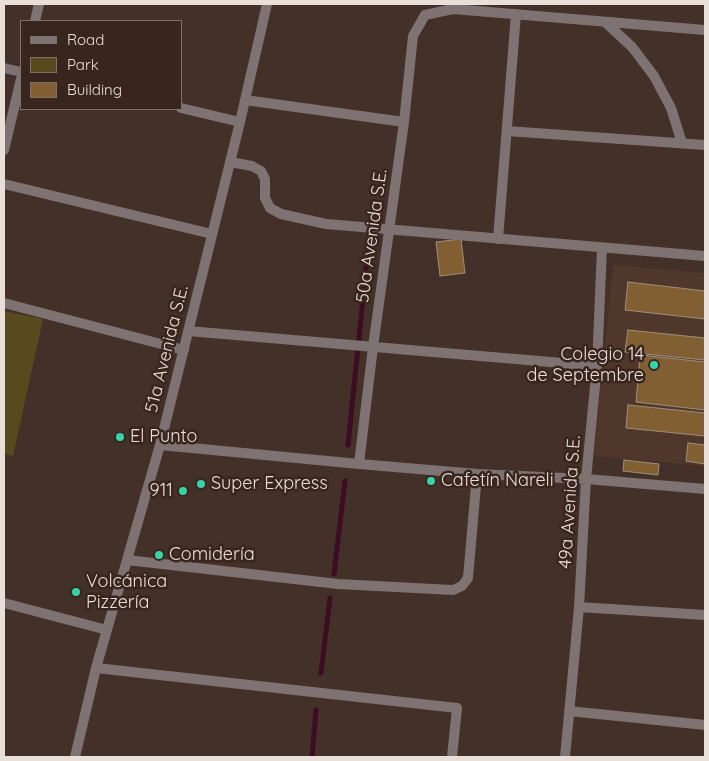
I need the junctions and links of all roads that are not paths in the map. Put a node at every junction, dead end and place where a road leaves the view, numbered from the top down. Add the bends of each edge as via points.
1 (39, 4) edge
2 (267, 4) edge
3 (516, 14) junction
4 (35, 20) edge
5 (605, 22) junction
6 (705, 30) edge
7 (4, 68) edge
8 (20, 72) edge
9 (20, 83) edge
10 (245, 100) junction
11 (182, 108) edge
12 (240, 122) junction
13 (404, 122) junction
14 (507, 131) junction
15 (682, 143) junction
16 (705, 145) edge
17 (4, 150) edge
18 (230, 162) junction
19 (4, 184) edge
20 (390, 229) junction
21 (212, 234) junction
22 (498, 239) junction
23 (602, 248) junction
24 (705, 256) edge
25 (4, 303) edge
26 (188, 331) junction
27 (370, 347) junction
28 (184, 350) junction
29 (597, 366) junction
30 (160, 445) junction
31 (359, 464) junction
32 (477, 474) junction
33 (586, 479) junction
34 (705, 489) edge
35 (127, 560) junction
36 (4, 603) edge
37 (579, 607) junction
38 (705, 615) edge
39 (107, 630) junction
40 (96, 668) junction
41 (569, 712) junction
42 (705, 725) edge
43 (75, 757) edge
44 (452, 757) edge
45 (565, 757) edge

1 - 4 street
2 - 10 street, 51a Avenida S.E.
3 - 5 street
3 - 13 street, 50a Avenida S.E. via 453,9 425,15 413,36
3 - 14 street
5 - 6 street
5 - 15 street via 632,47 654,76 671,108
7 - 8 street
9 - 17 street
10 - 12 street, 51a Avenida S.E.
10 - 13 street
11 - 12 street
12 - 18 street, 51a Avenida S.E.
13 - 20 street, 50a Avenida S.E.
14 - 15 street
14 - 22 street
15 - 16 street
18 - 20 street via 261,170 265,198 270,208 281,214 326,224
18 - 21 street, 51a Avenida S.E.
19 - 21 street
20 - 22 street
20 - 27 street, 50a Avenida S.E.
21 - 26 street, 51a Avenida S.E.
22 - 23 street
23 - 24 street
23 - 29 street, 49a Avenida S.E.
25 - 28 street
26 - 27 street
26 - 28 street, 51a Avenida S.E.
27 - 29 street
27 - 31 street, 50a Avenida S.E.
28 - 30 street, 51a Avenida S.E.
29 - 33 street, 49a Avenida S.E.
30 - 31 street
30 - 35 street, 51a Avenida S.E.
31 - 32 street
32 - 33 street
32 - 35 street via 468,578 453,590 338,584
33 - 34 street
33 - 37 street, 49a Avenida S.E.
35 - 39 street, 51a Avenida S.E.
36 - 39 street
37 - 38 street
37 - 41 street, 49a Avenida S.E.
39 - 40 street, 51a Avenida S.E.
40 - 43 street, 51a Avenida S.E.
40 - 44 street via 457,708
41 - 42 street
41 - 45 street, 49a Avenida S.E.

